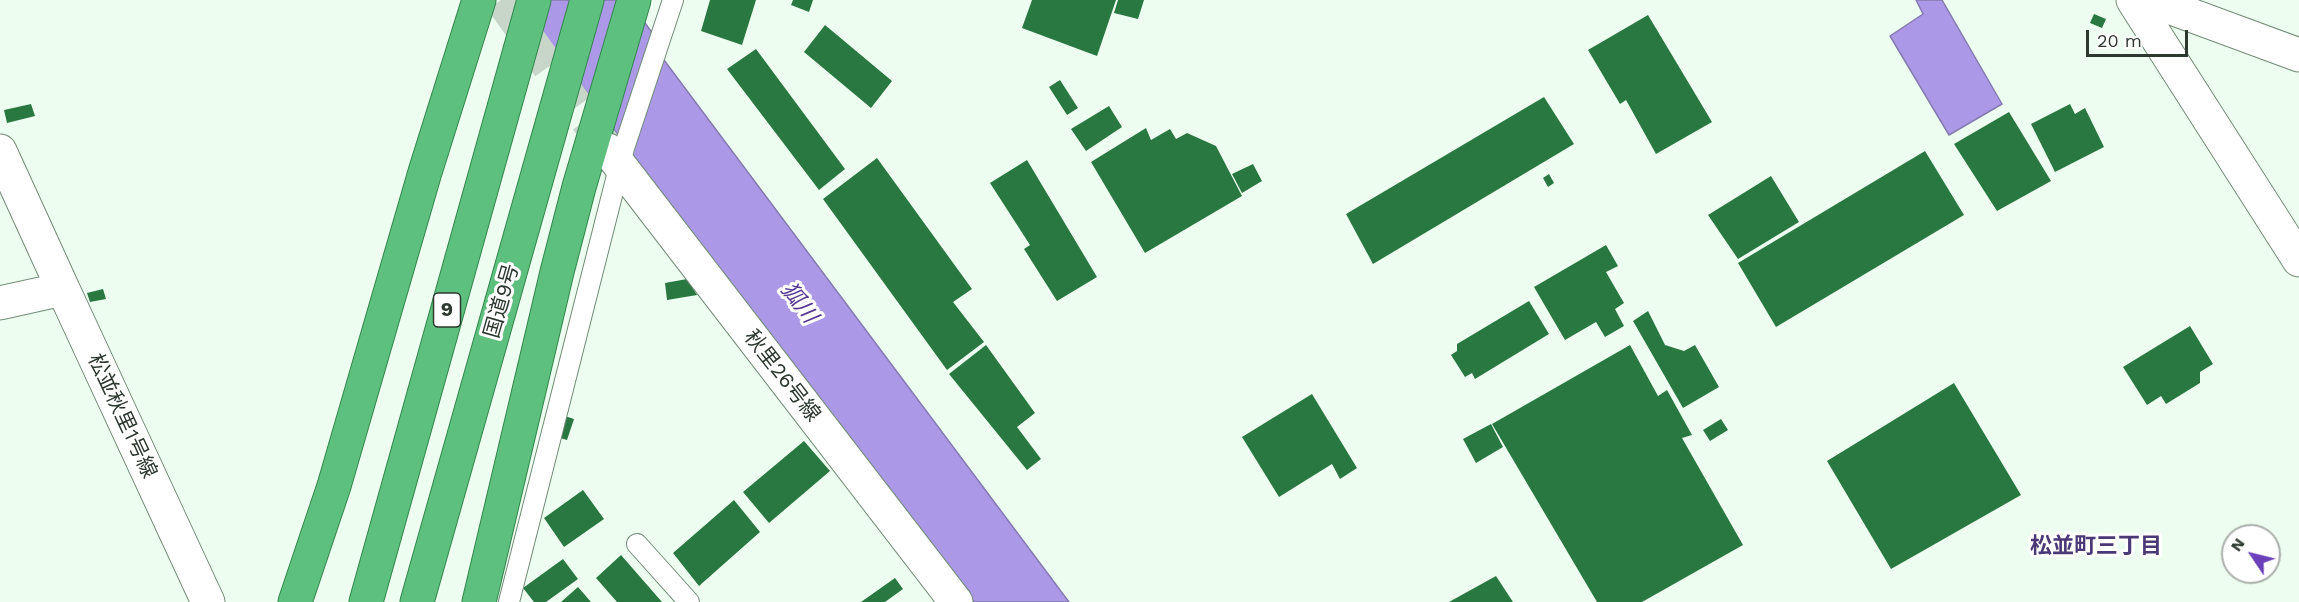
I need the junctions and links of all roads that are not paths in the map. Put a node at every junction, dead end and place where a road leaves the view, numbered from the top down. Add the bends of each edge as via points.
1 (479, 0) edge
2 (587, 0) edge
3 (634, 0) edge
4 (673, 0) edge
5 (2133, 0) edge
6 (2150, 0) edge
7 (531, 9) edge
8 (2299, 55) edge
9 (613, 147) junction
10 (0, 151) edge
11 (2299, 260) edge
12 (63, 289) junction
13 (0, 303) edge
14 (637, 544) dead end
15 (487, 601) edge
16 (208, 602) edge
17 (295, 602) edge
18 (366, 602) edge
19 (417, 602) edge
20 (689, 602) edge
21 (956, 602) edge

1 - 17 highway via 334,486
2 - 19 highway, 国道9号
3 - 9 highway
4 - 9 lane via 662,35
5 - 11 street
6 - 8 street
7 - 18 highway, 9
9 - 15 lane via 542,464
9 - 15 highway via 557,272
9 - 21 street, 秋里26号線
10 - 12 street, 松並秋里1号線
12 - 13 street
12 - 16 street, 松並秋里1号線
14 - 20 lane

